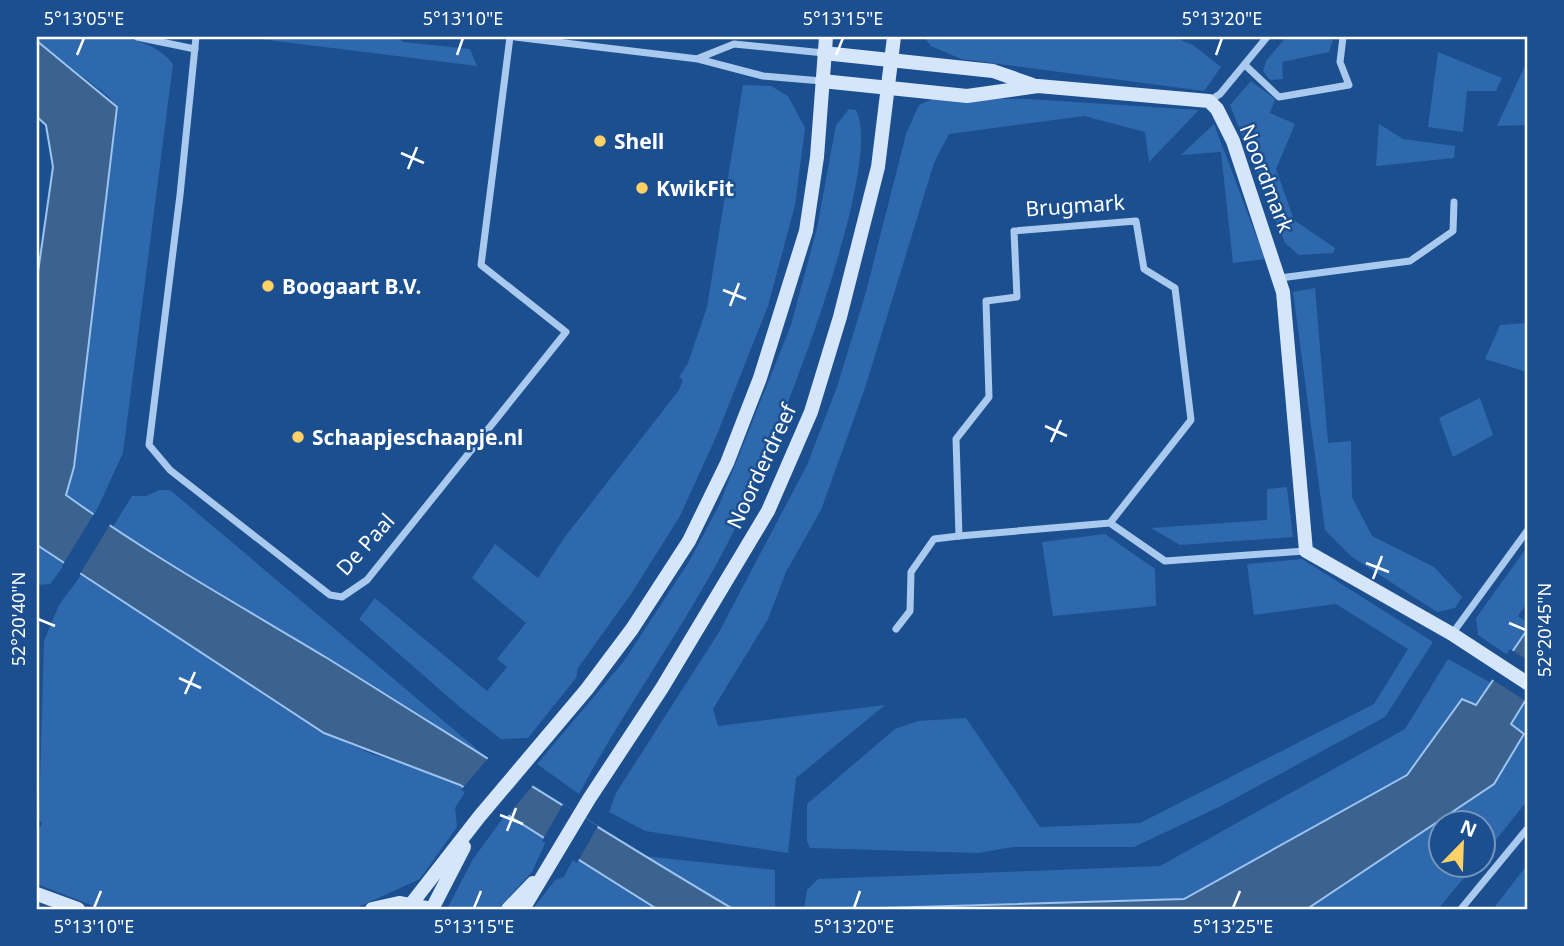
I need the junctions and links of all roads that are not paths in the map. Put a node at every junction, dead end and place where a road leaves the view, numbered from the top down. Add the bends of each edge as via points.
1 (137, 37) edge
2 (196, 37) edge
3 (513, 37) edge
4 (826, 37) edge
5 (894, 37) edge
6 (1267, 37) edge
7 (1343, 37) edge
8 (195, 50) junction
9 (824, 53) junction
10 (698, 59) junction
11 (893, 61) junction
12 (1245, 65) junction
13 (822, 81) junction
14 (1038, 86) junction
15 (890, 88) junction
16 (1209, 101) junction
17 (1454, 202) dead end
18 (1280, 278) junction
19 (1110, 523) junction
20 (1527, 531) edge
21 (959, 536) junction
22 (1306, 551) junction
23 (896, 629) dead end
24 (1452, 634) junction
25 (1527, 683) edge
26 (479, 817) junction
27 (1527, 829) edge
28 (549, 866) junction
29 (37, 894) edge
30 (412, 903) junction
31 (78, 909) edge
32 (372, 909) edge
33 (432, 909) edge
34 (509, 909) edge
35 (523, 909) edge
36 (1461, 909) edge

1 - 8 street
2 - 8 street, De Paal
3 - 8 street, De Paal via 481,265 566,332 367,580 342,597 330,595 170,470 149,445
3 - 10 street, De Paal
4 - 9 main road, Noorderdreef
5 - 11 main road, Noorderdreef
6 - 12 street
7 - 12 street, Noordmark via 1340,62 1349,85 1279,97
9 - 10 street, De Paal via 734,44
9 - 11 main road, De Paal
9 - 13 main road, Noorderdreef
10 - 13 street, De Paal via 763,76
11 - 14 main road via 992,71
11 - 15 main road, Noorderdreef
12 - 16 street
13 - 15 main road
13 - 26 main road, Noorderdreef via 806,231 760,378 727,463 688,541 632,629
14 - 15 main road via 967,96
14 - 16 main road
15 - 28 main road, Noorderdreef via 860,242 811,412 768,511
16 - 18 main road, Noordmark via 1233,141
17 - 18 street via 1453,231 1410,261
18 - 22 main road, Noordmark
19 - 21 street
19 - 21 street, Brugmark via 1191,421 1175,288 1144,269 1136,221 1014,231 1017,298 986,301 989,397 956,439
19 - 22 street via 1165,561
20 - 24 street
21 - 23 street via 934,539 911,572 910,611
22 - 24 main road
24 - 25 main road
26 - 30 main road, Noorderdreef
26 - 33 main road, Noorderdreef
27 - 36 street
28 - 34 main road, Noorderdreef
28 - 35 main road, Noorderdreef
29 - 31 main road
30 - 32 main road
30 - 33 main road

